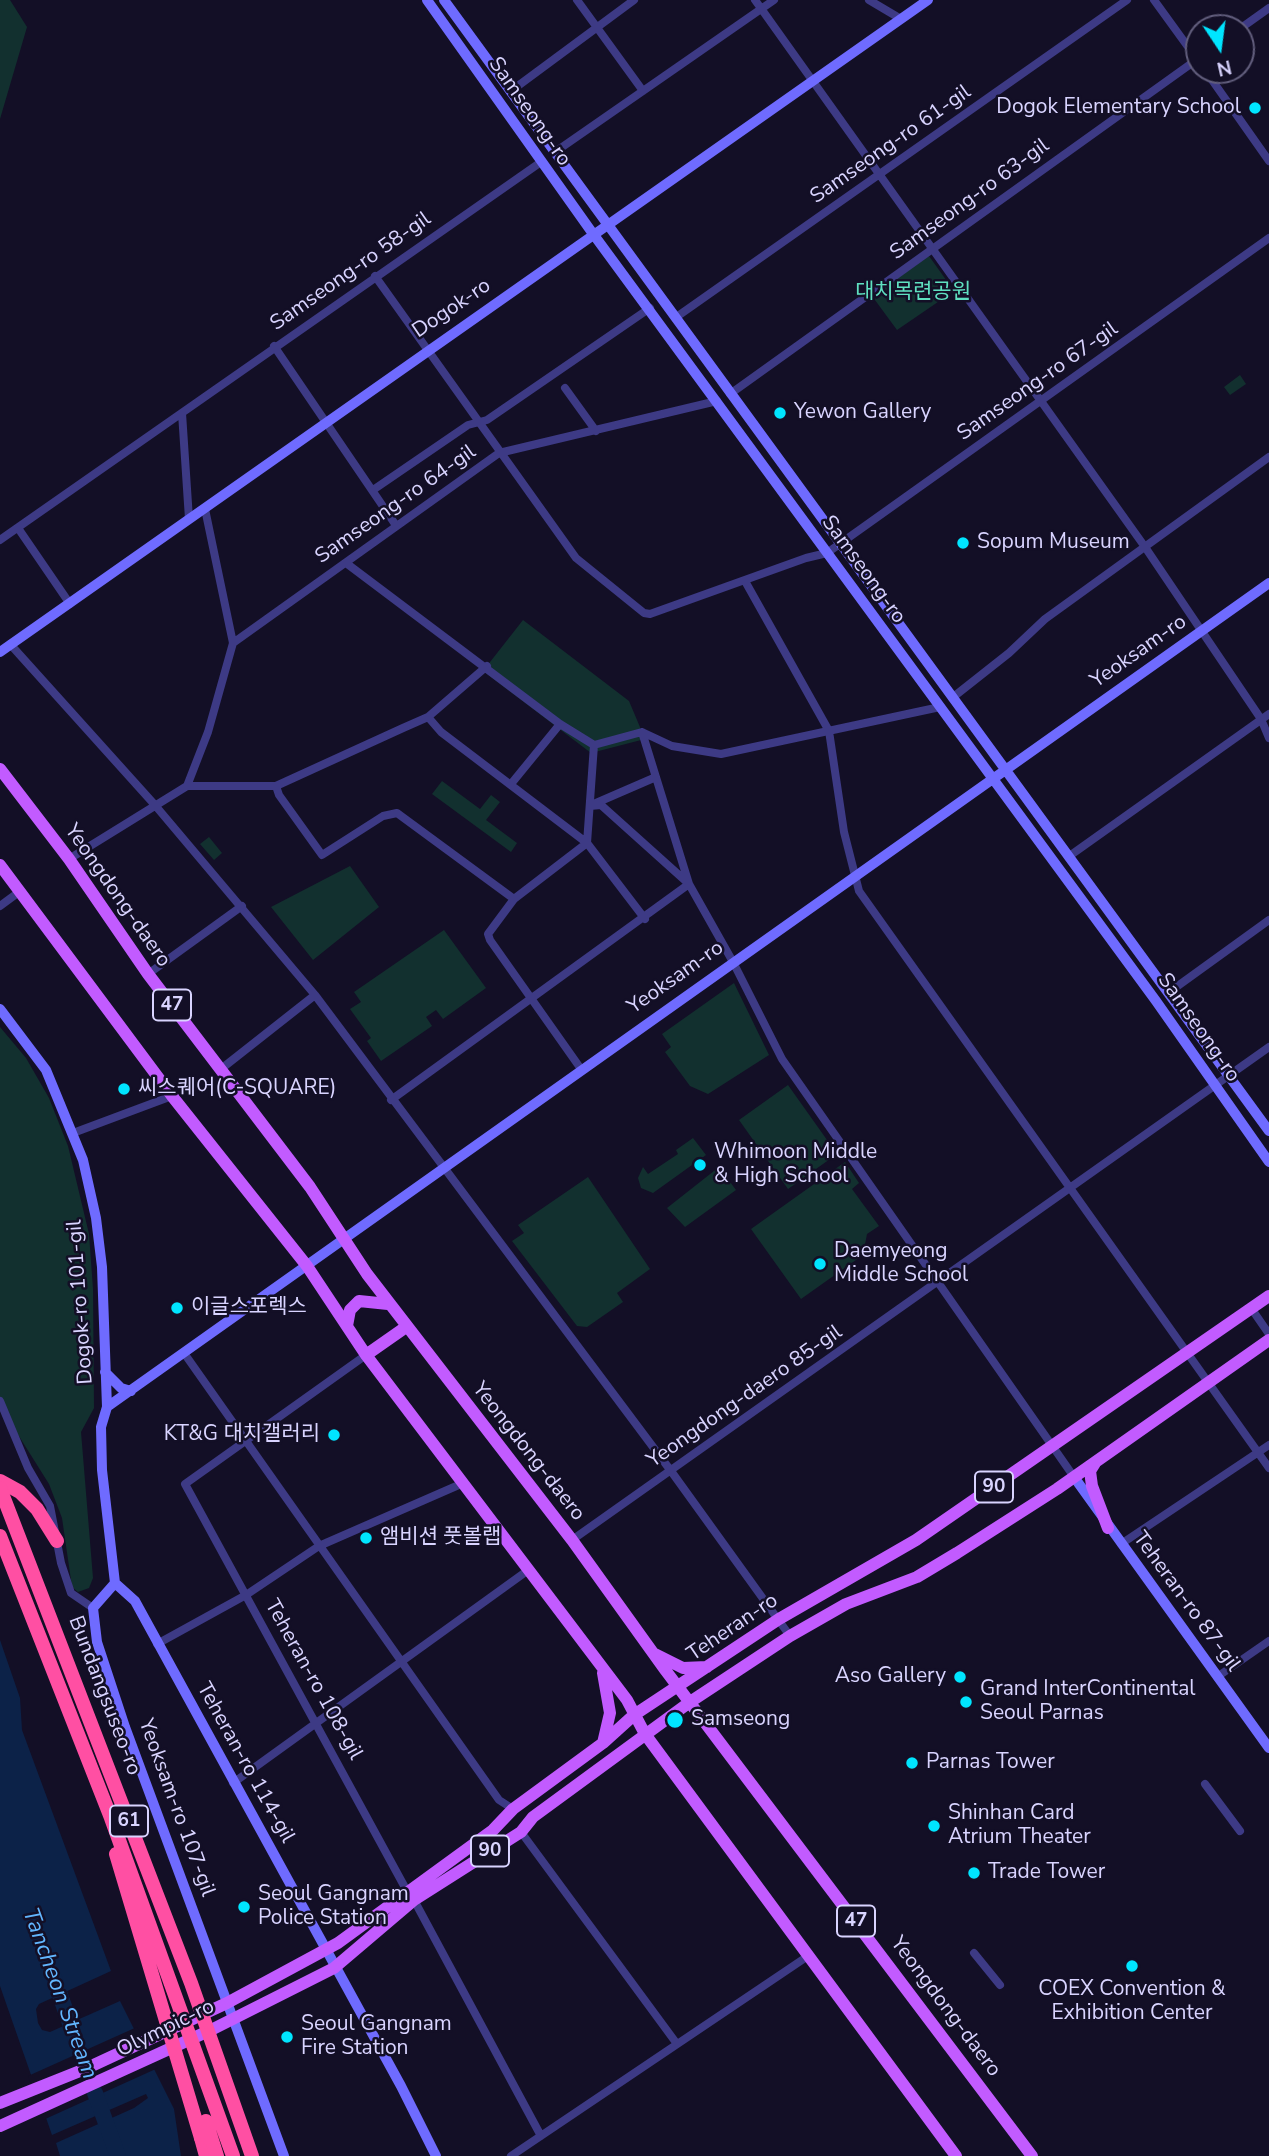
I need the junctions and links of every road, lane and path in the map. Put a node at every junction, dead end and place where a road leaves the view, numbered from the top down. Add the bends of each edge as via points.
1 (426, 0) edge
2 (576, 0) edge
3 (634, 0) edge
4 (755, 0) edge
5 (774, 0) edge
6 (869, 0) edge
7 (928, 0) edge
8 (1127, 0) edge
9 (1154, 0) edge
10 (446, 1) edge
11 (760, 9) junction
12 (434, 10) junction
13 (901, 19) junction
14 (596, 26) junction
15 (1185, 42) edge
16 (1185, 69) edge
17 (812, 80) junction
18 (1215, 84) edge
19 (511, 91) junction
20 (643, 91) junction
21 (555, 152) junction
22 (1269, 161) edge
23 (541, 162) junction
24 (879, 175) junction
25 (609, 225) junction
26 (594, 235) junction
27 (1269, 238) edge
28 (930, 250) junction
29 (375, 276) junction
30 (650, 307) junction
31 (675, 318) junction
32 (274, 346) junction
33 (427, 349) junction
34 (565, 388) dead end
35 (730, 394) junction
36 (717, 401) junction
37 (1041, 401) junction
38 (182, 413) junction
39 (326, 421) junction
40 (477, 422) junction
41 (596, 431) junction
42 (499, 453) junction
43 (1269, 457) edge
44 (373, 490) junction
45 (205, 509) junction
46 (189, 519) junction
47 (395, 524) junction
48 (18, 528) junction
49 (831, 533) junction
50 (0, 540) edge
51 (819, 542) junction
52 (840, 544) junction
53 (1145, 547) junction
54 (827, 553) junction
55 (848, 555) junction
56 (346, 563) junction
57 (834, 564) junction
58 (745, 580) junction
59 (1269, 583) edge
60 (70, 604) junction
61 (1202, 631) junction
62 (233, 643) junction
63 (10, 644) junction
64 (0, 652) edge
65 (487, 666) junction
66 (952, 698) junction
67 (940, 707) junction
68 (1265, 716) edge
69 (428, 717) junction
70 (560, 724) junction
71 (829, 731) junction
72 (642, 732) junction
73 (1269, 738) edge
74 (594, 745) junction
75 (0, 769) edge
76 (1006, 769) junction
77 (656, 777) junction
78 (992, 781) junction
79 (511, 784) junction
80 (187, 786) junction
81 (276, 786) junction
82 (155, 804) junction
83 (590, 806) junction
84 (587, 843) junction
85 (1068, 857) junction
86 (69, 859) junction
87 (0, 865) edge
88 (855, 876) junction
89 (689, 884) junction
90 (19, 892) junction
91 (514, 899) junction
92 (0, 906) edge
93 (242, 906) junction
94 (645, 919) junction
95 (1269, 920) edge
96 (733, 962) junction
97 (148, 974) junction
98 (1168, 993) junction
99 (315, 995) junction
100 (531, 999) junction
101 (0, 1009) edge
102 (1269, 1047) edge
103 (221, 1069) junction
104 (581, 1069) junction
105 (1230, 1075) junction
106 (1215, 1086) junction
107 (172, 1096) junction
108 (391, 1100) junction
109 (1269, 1131) edge
110 (73, 1133) junction
111 (1269, 1162) edge
112 (446, 1167) junction
113 (1070, 1188) junction
114 (346, 1239) junction
115 (307, 1266) junction
116 (937, 1280) junction
117 (1269, 1296) edge
118 (388, 1304) junction
119 (1251, 1308) junction
120 (346, 1326) junction
121 (406, 1327) junction
122 (1269, 1334) edge
123 (1269, 1340) edge
124 (184, 1353) junction
125 (1185, 1353) junction
126 (366, 1355) junction
127 (105, 1373) junction
128 (1208, 1381) junction
129 (131, 1391) junction
130 (0, 1401) edge
131 (107, 1407) junction
132 (246, 1440) junction
133 (1269, 1445) edge
134 (1053, 1448) junction
135 (1258, 1452) junction
136 (1097, 1459) junction
137 (1269, 1468) edge
138 (671, 1471) junction
139 (1074, 1477) junction
140 (0, 1481) edge
141 (461, 1484) junction
142 (0, 1488) edge
143 (1108, 1528) junction
144 (0, 1536) edge
145 (572, 1540) junction
146 (57, 1541) junction
147 (1121, 1544) junction
148 (319, 1546) junction
149 (527, 1571) junction
150 (115, 1583) junction
151 (246, 1595) junction
152 (93, 1608) junction
153 (779, 1619) junction
154 (790, 1636) junction
155 (1269, 1641) edge
156 (157, 1644) junction
157 (652, 1652) junction
158 (402, 1662) junction
159 (711, 1666) junction
160 (602, 1669) junction
161 (1217, 1677) junction
162 (679, 1687) junction
163 (690, 1702) junction
164 (634, 1716) junction
165 (316, 1722) junction
166 (645, 1734) junction
167 (603, 1743) junction
168 (1269, 1748) edge
169 (233, 1783) junction
170 (1205, 1784) dead end
171 (513, 1809) junction
172 (111, 1818) junction
173 (1240, 1831) dead end
174 (521, 1832) junction
175 (411, 1896) junction
176 (159, 1947) junction
177 (325, 1950) junction
178 (974, 1953) dead end
179 (808, 1956) junction
180 (334, 1968) junction
181 (1000, 1985) dead end
182 (227, 2003) junction
183 (234, 2018) junction
184 (677, 2044) junction
185 (0, 2104) edge
186 (0, 2126) edge
187 (541, 2136) junction
188 (206, 2156) edge
189 (217, 2156) edge
190 (233, 2156) edge
191 (252, 2156) edge
192 (284, 2156) edge
193 (436, 2156) edge
194 (511, 2156) edge
195 (956, 2156) edge
196 (1031, 2156) edge

1 - 12 main road, Samseong-ro
2 - 14 street
3 - 14 street
4 - 11 street
5 - 11 street
6 - 13 street
7 - 13 main road, Dogok-ro
8 - 24 street, Samseong-ro 61-gil
9 - 15 street
10 - 12 street
10 - 19 main road, Samseong-ro
11 - 17 street
11 - 20 street
12 - 23 main road, Samseong-ro
13 - 17 main road, Dogok-ro
14 - 19 street
14 - 20 street
16 - 28 street, Samseong-ro 63-gil
17 - 24 street
17 - 25 main road, Dogok-ro
18 - 22 street
19 - 21 main road, Samseong-ro
20 - 21 street
21 - 25 main road, Samseong-ro
23 - 26 main road, Samseong-ro
23 - 29 street, Samseong-ro 58-gil
24 - 28 street
24 - 31 street, Samseong-ro 61-gil
25 - 26 main road, Dogok-ro
25 - 31 main road, Samseong-ro
26 - 30 main road, Samseong-ro
26 - 33 main road, Dogok-ro
27 - 37 street, Samseong-ro 67-gil
28 - 35 street, Samseong-ro 63-gil
28 - 37 street
29 - 32 street, Samseong-ro 58-gil
29 - 33 street
30 - 36 main road, Samseong-ro
30 - 40 street via 487,420
31 - 35 main road, Samseong-ro
32 - 38 street, Samseong-ro 58-gil
32 - 39 street
33 - 39 main road, Dogok-ro
33 - 40 street
34 - 41 street
35 - 49 main road, Samseong-ro
36 - 41 street, Samseong-ro 64-gil
36 - 51 main road, Samseong-ro
37 - 52 street, Samseong-ro 67-gil
37 - 53 street
38 - 46 street
38 - 48 street, Samseong-ro 58-gil
39 - 44 street
39 - 45 main road, Dogok-ro
40 - 42 street
40 - 44 street
41 - 42 street, Samseong-ro 64-gil
42 - 47 street, Samseong-ro 64-gil
42 - 58 street, Samseong-ro 67-gil via 576,558 644,613
43 - 53 street
44 - 47 street
45 - 46 main road, Dogok-ro
45 - 62 street
46 - 60 main road, Dogok-ro
47 - 56 street, Samseong-ro 64-gil
48 - 50 street, Samseong-ro 58-gil
48 - 60 street
49 - 51 main road
49 - 52 main road, Samseong-ro
51 - 54 main road, Samseong-ro
52 - 54 street, Samseong-ro 67-gil
52 - 55 main road, Samseong-ro
53 - 61 street
53 - 66 street via 1045,619
54 - 57 main road, Samseong-ro
54 - 58 street, Samseong-ro 67-gil
55 - 57 main road
55 - 66 main road, Samseong-ro
56 - 62 street, Samseong-ro 64-gil
56 - 65 street
57 - 67 main road, Samseong-ro
58 - 71 street
59 - 61 main road, Yeoksam-ro
60 - 63 main road, Dogok-ro
61 - 68 street
61 - 76 main road, Yeoksam-ro
62 - 80 street
63 - 64 main road, Dogok-ro
63 - 82 street
65 - 69 street
65 - 70 street
66 - 76 main road, Samseong-ro
67 - 71 street
67 - 78 main road, Samseong-ro
68 - 73 street
68 - 85 street
69 - 79 street via 441,732
69 - 81 street
70 - 74 street
70 - 79 street
71 - 72 street via 721,754 672,746
71 - 88 street
72 - 74 street
72 - 77 street
74 - 83 street
75 - 86 main road, Yeongdong-daero / 47
76 - 78 main road, Yeoksam-ro
76 - 85 main road, Samseong-ro
77 - 83 street
77 - 89 street
78 - 88 main road, Yeoksam-ro
78 - 106 main road, Samseong-ro
79 - 84 street
80 - 81 street
80 - 82 street
81 - 91 street via 323,855 383,816 397,814
82 - 86 street
82 - 93 street
83 - 84 street
83 - 89 street via 601,805
84 - 91 street
84 - 94 street
85 - 98 main road, Samseong-ro
86 - 97 main road, Yeongdong-daero / 47
87 - 90 main road, 47
88 - 96 main road, Yeoksam-ro
88 - 113 street via 859,891
89 - 94 street
89 - 96 street
90 - 92 street
90 - 107 main road, 47
91 - 100 street via 488,934
93 - 97 street
93 - 99 street
94 - 100 street
95 - 98 street
96 - 104 main road, Yeoksam-ro
96 - 116 street via 782,1059
97 - 103 main road, Yeongdong-daero / 47
98 - 105 main road, Samseong-ro
99 - 103 street
99 - 108 street
100 - 104 street
100 - 108 street
101 - 110 main road, Dogok-ro 101-gil via 46,1070
102 - 105 street, Yeongdong-daero 85-gil
103 - 114 main road, Yeongdong-daero / 47
104 - 112 main road, Yeoksam-ro
105 - 106 street, Yeongdong-daero 85-gil
105 - 109 main road, Samseong-ro
106 - 111 main road, Samseong-ro
106 - 113 street, Yeongdong-daero 85-gil
107 - 110 street
107 - 115 main road, 47
108 - 112 street
110 - 127 main road, Dogok-ro 101-gil via 96,1218
112 - 114 main road, Yeoksam-ro
112 - 138 street
113 - 116 street, Yeongdong-daero 85-gil
113 - 125 street
114 - 115 main road, Yeoksam-ro
114 - 118 main road, Yeongdong-daero / 47
115 - 120 main road, 47
115 - 124 main road, Yeoksam-ro
116 - 134 street
116 - 138 street, Yeongdong-daero 85-gil
117 - 119 main road, Teheran-ro / 90
118 - 120 main road via 359,1301 350,1310
118 - 121 main road, Yeongdong-daero / 47
119 - 122 street
119 - 125 main road, Teheran-ro / 90
120 - 126 main road, 47
121 - 126 main road
121 - 145 main road, Yeongdong-daero / 47
123 - 128 main road, Teheran-ro / 90
124 - 129 main road, Yeoksam-ro
124 - 132 street
125 - 128 street
125 - 134 main road, Teheran-ro / 90
126 - 132 street
126 - 141 main road, 47
127 - 129 main road
127 - 131 main road, Dogok-ro 101-gil
128 - 135 street
128 - 136 main road, Teheran-ro / 90
129 - 131 main road, Yeoksam-ro
130 - 146 street via 28,1468 50,1506
131 - 150 main road via 101,1427 102,1471
132 - 148 street
132 - 151 street, Teheran-ro 108-gil via 185,1484
133 - 135 street
134 - 139 street
134 - 153 main road, Teheran-ro / 90 via 916,1540
135 - 137 street
135 - 147 street
136 - 139 main road, Teheran-ro / 90
136 - 143 main road via 1090,1471 1091,1483
138 - 145 street, Yeongdong-daero 85-gil
138 - 153 street
139 - 143 main road, Teheran-ro 87-gil
139 - 154 main road, Teheran-ro / 90 via 917,1577 846,1604
140 - 146 highway via 37,1509
141 - 148 street
141 - 149 main road, 47
142 - 191 highway, Bundangsuseo-ro / 61, bridge via 191,1983
143 - 147 main road, Teheran-ro 87-gil
144 - 172 highway, Bundangsuseo-ro / 61, bridge
145 - 157 main road, Yeongdong-daero / 47
146 - 152 street via 71,1593
147 - 161 main road, Teheran-ro 87-gil
148 - 151 street
148 - 158 street
149 - 158 street
149 - 160 main road, 47
150 - 152 main road
150 - 156 main road, Teheran-ro 114-gil via 135,1601
151 - 156 street
151 - 165 street, Teheran-ro 108-gil
152 - 182 main road, Yeoksam-ro 107-gil via 97,1642 118,1706
153 - 154 street
153 - 159 main road, Teheran-ro / 90
154 - 163 main road, Teheran-ro / 90
155 - 161 street
156 - 169 main road, Teheran-ro 114-gil
157 - 159 main road via 683,1668
157 - 162 main road, Yeongdong-daero / 47
158 - 165 street
158 - 171 street via 499,1800
159 - 162 main road, Teheran-ro / 90
160 - 164 main road, 47
160 - 167 main road via 610,1713
161 - 168 main road, Teheran-ro 87-gil
162 - 163 main road, Yeongdong-daero / 47
162 - 164 main road, Teheran-ro / 90
163 - 166 main road, Teheran-ro / 90
163 - 196 main road, Yeongdong-daero / 47
164 - 166 main road, 47
164 - 167 main road, Teheran-ro / 90
165 - 169 street
165 - 175 street, Teheran-ro 108-gil
166 - 174 main road, Teheran-ro / 90 via 533,1817
166 - 179 main road, 47
167 - 171 main road, Teheran-ro / 90
169 - 177 main road, Teheran-ro 114-gil
170 - 173 street
171 - 175 main road, Teheran-ro / 90
172 - 176 highway, Bundangsuseo-ro / 61, bridge
172 - 188 highway, bridge via 118,1865
174 - 175 main road, Teheran-ro / 90
174 - 184 street
175 - 177 main road, Teheran-ro / 90
175 - 180 main road, Teheran-ro / 90
175 - 187 street, Teheran-ro 108-gil
176 - 189 highway, bridge via 180,2036
176 - 190 highway, Bundangsuseo-ro / 61, bridge
177 - 180 main road, Teheran-ro 114-gil
177 - 182 main road, Teheran-ro / 90
178 - 181 street
179 - 184 street
179 - 195 main road, 47
180 - 183 main road, Teheran-ro / 90
180 - 193 main road, Teheran-ro 114-gil
182 - 183 main road, Yeoksam-ro 107-gil
182 - 185 main road, Olympic-ro / 90, bridge
183 - 186 main road, Olympic-ro / 90, bridge
183 - 192 main road, Yeoksam-ro 107-gil
184 - 187 street
187 - 194 street

